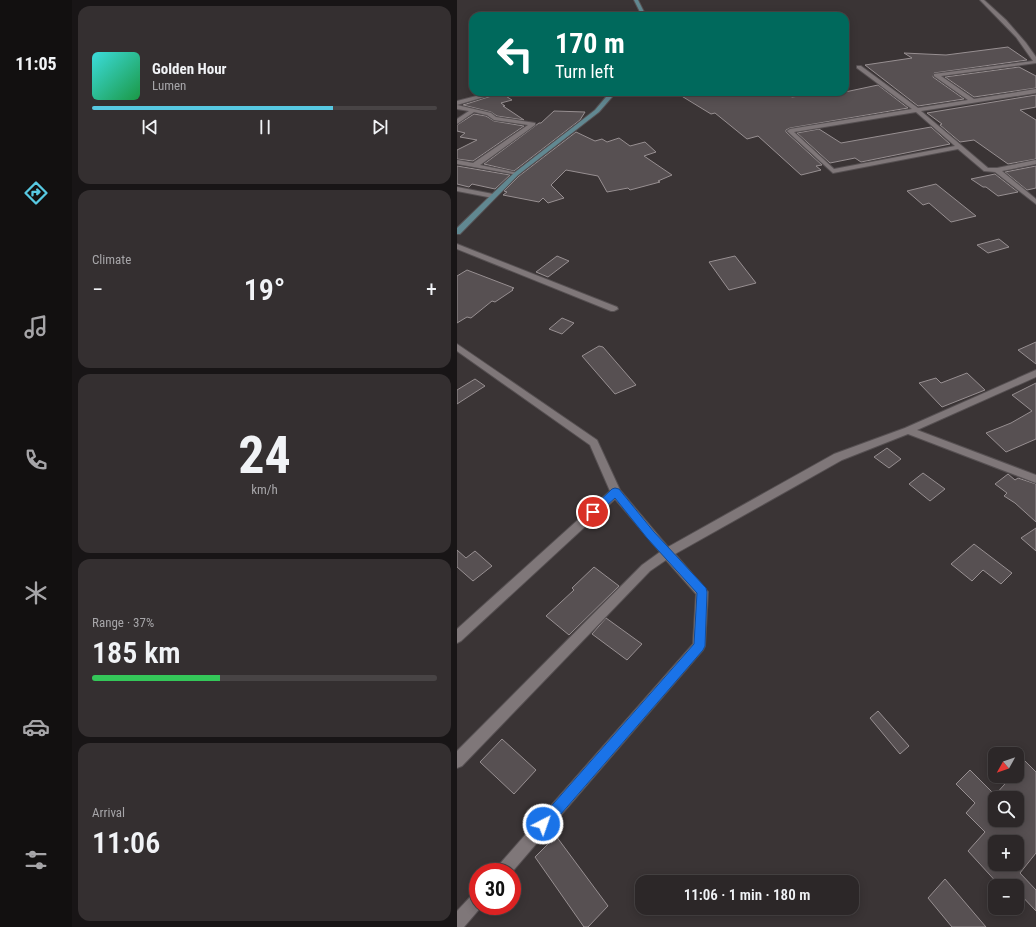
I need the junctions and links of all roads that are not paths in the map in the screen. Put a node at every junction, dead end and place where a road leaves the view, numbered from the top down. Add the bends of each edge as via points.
1 (636, 0) edge
2 (982, 0) edge
3 (642, 12) edge
4 (1036, 61) edge
5 (859, 67) dead end
6 (1036, 91) edge
7 (483, 96) edge
8 (609, 96) edge
9 (973, 101) junction
10 (457, 103) edge
11 (457, 107) edge
12 (474, 110) junction
13 (917, 110) junction
14 (457, 122) edge
15 (959, 147) junction
16 (457, 162) edge
17 (1036, 162) edge
18 (475, 165) junction
19 (997, 170) junction
20 (516, 174) junction
21 (457, 189) edge
22 (493, 196) junction
23 (1036, 202) edge
24 (457, 232) edge
25 (457, 246) edge
26 (614, 309) dead end
27 (457, 347) edge
28 (1036, 373) edge
29 (908, 430) junction
30 (1036, 479) edge
31 (615, 492) junction
32 (667, 553) junction
33 (457, 637) edge
34 (457, 761) edge
35 (510, 863) edge
36 (469, 909) edge
37 (457, 923) edge

1 - 3 main road
2 - 4 street via 1027,46
4 - 9 street via 936,75
5 - 13 street
6 - 9 street
7 - 10 street
8 - 20 main road via 597,111
9 - 13 street
11 - 12 street
12 - 14 street
12 - 18 street via 494,118 533,124
13 - 15 street
13 - 15 street via 790,131 833,171
15 - 19 street via 986,170
16 - 18 street
17 - 19 street
18 - 20 street
19 - 23 street
20 - 22 main road
21 - 22 street
22 - 24 main road
25 - 26 street
27 - 31 street via 594,443
28 - 29 street
29 - 30 street
29 - 32 street via 838,457
31 - 32 street
31 - 33 street
32 - 34 street via 646,568
32 - 35 street via 702,592 699,646
36 - 37 street

